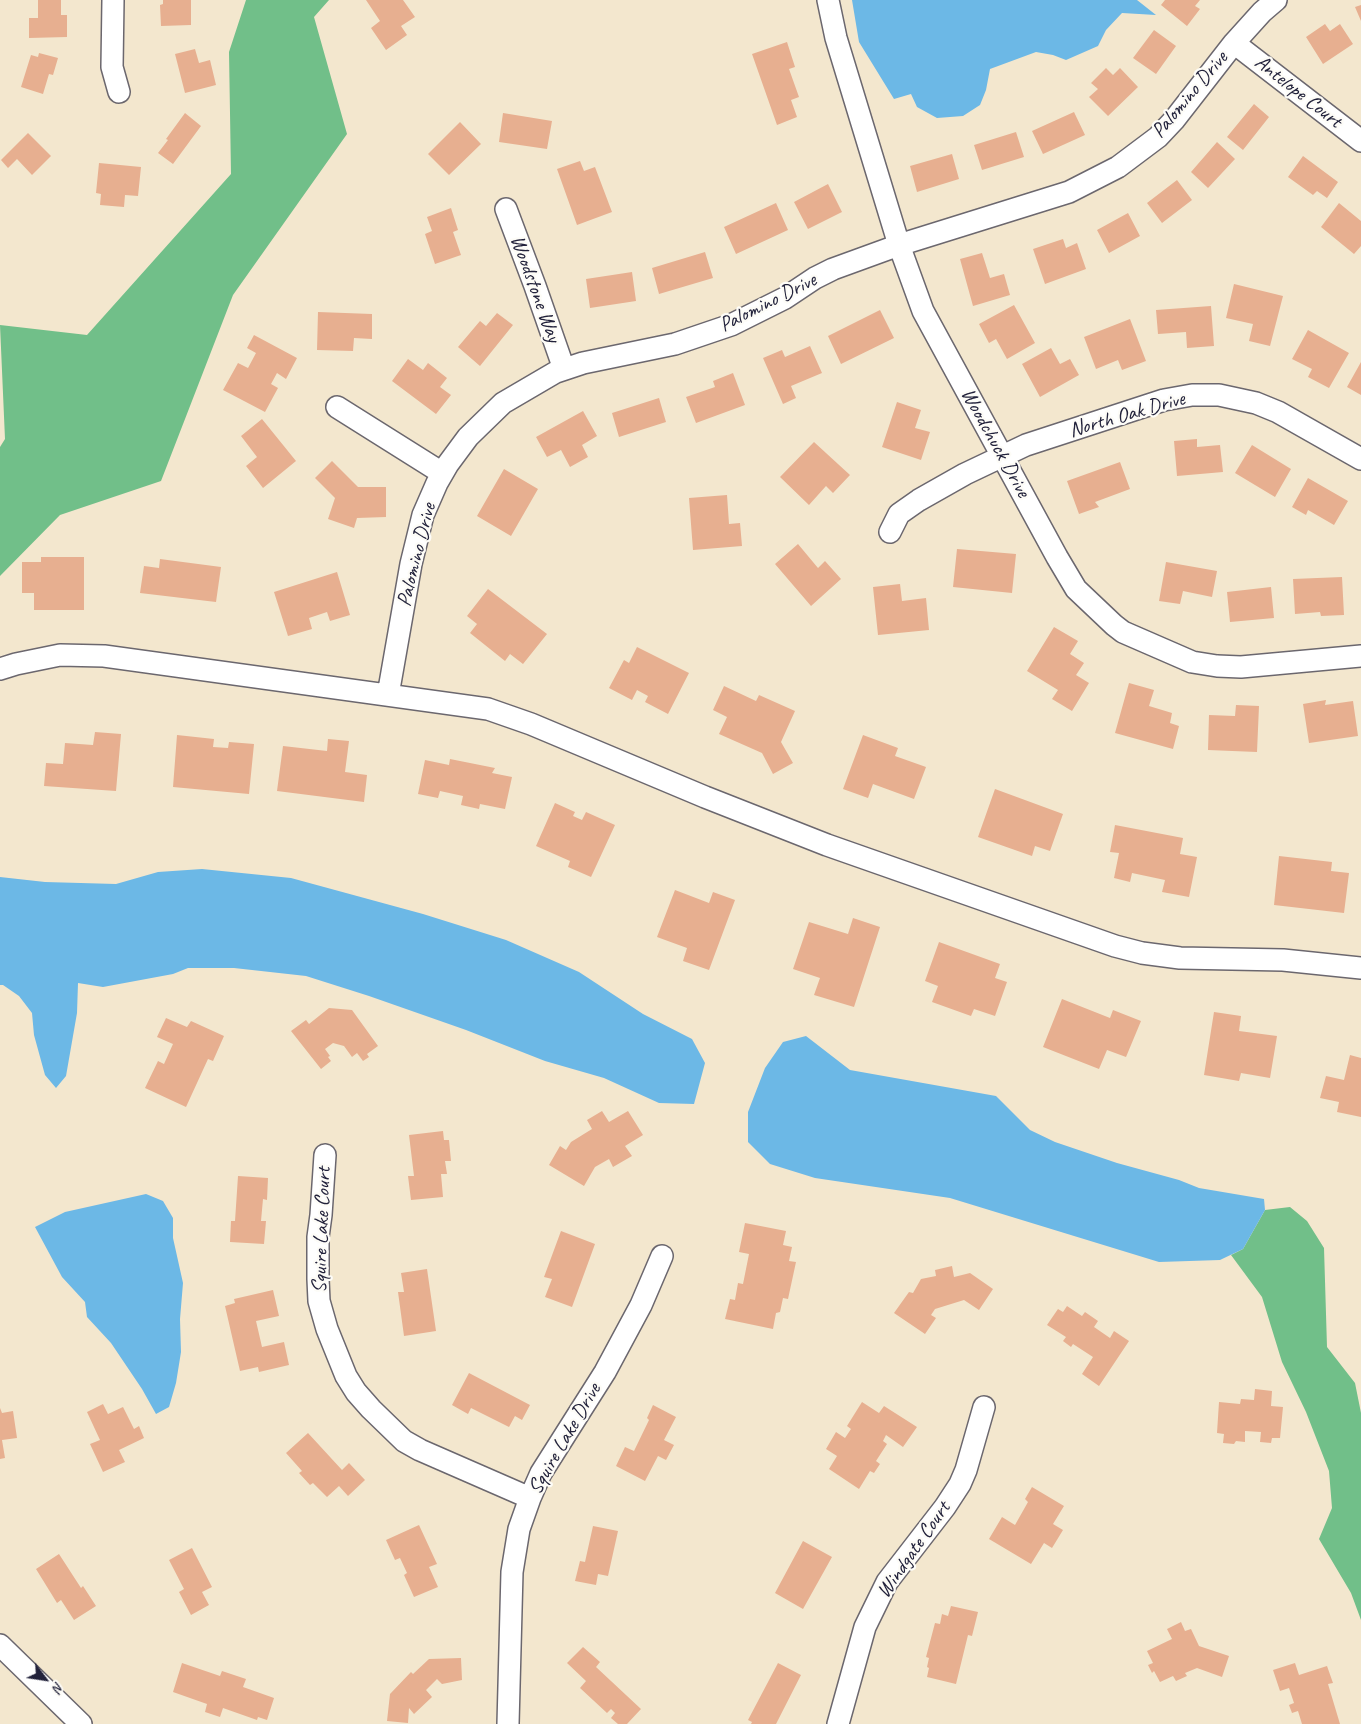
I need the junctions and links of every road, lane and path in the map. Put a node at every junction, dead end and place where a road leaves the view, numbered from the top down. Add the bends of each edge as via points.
1 (113, 0) edge
2 (828, 0) edge
3 (1276, 0) edge
4 (1234, 43) junction
5 (119, 92) dead end
6 (1361, 141) edge
7 (506, 209) dead end
8 (900, 245) junction
9 (564, 369) junction
10 (337, 407) dead end
11 (1002, 456) junction
12 (1361, 459) edge
13 (442, 473) junction
14 (890, 532) dead end
15 (1361, 656) edge
16 (0, 669) edge
17 (388, 694) junction
18 (1361, 968) edge
19 (324, 1154) dead end
20 (662, 1256) dead end
21 (984, 1407) dead end
22 (530, 1498) junction
23 (0, 1646) edge
24 (81, 1724) edge
25 (508, 1724) edge
26 (838, 1724) edge

1 - 5 street via 112,67
2 - 8 street, Woodchuck Drive via 836,38
3 - 4 street, Palomino Drive
4 - 6 street, Antelope Court
4 - 8 street, Palomino Drive via 1174,120 1118,167 1069,192
7 - 9 street, Woodstone Way
8 - 9 street, Palomino Drive via 833,269 731,326 676,344
8 - 11 street, Woodchuck Drive via 923,311
9 - 13 street, Palomino Drive via 504,403 468,437
10 - 13 street
11 - 12 street, North Oak Drive via 1026,445 1164,400 1219,395 1256,403 1278,412
11 - 14 street, North Oak Drive via 919,500 899,514
11 - 15 street, Woodchuck Drive via 1076,589 1123,632 1192,662 1217,666 1241,667
13 - 17 street, Palomino Drive via 421,523
16 - 17 street via 60,655 104,656
17 - 18 street via 488,709 827,845 1115,946 1180,958 1283,960
19 - 22 street, Squire Lake Court via 318,1237 319,1301 346,1376 371,1409 404,1441
20 - 22 street, Squire Lake Drive via 641,1305 541,1473
21 - 26 street, Windgate Court via 960,1484 887,1582 865,1626
22 - 25 street, Squire Lake Drive via 519,1529 512,1572
23 - 24 street

